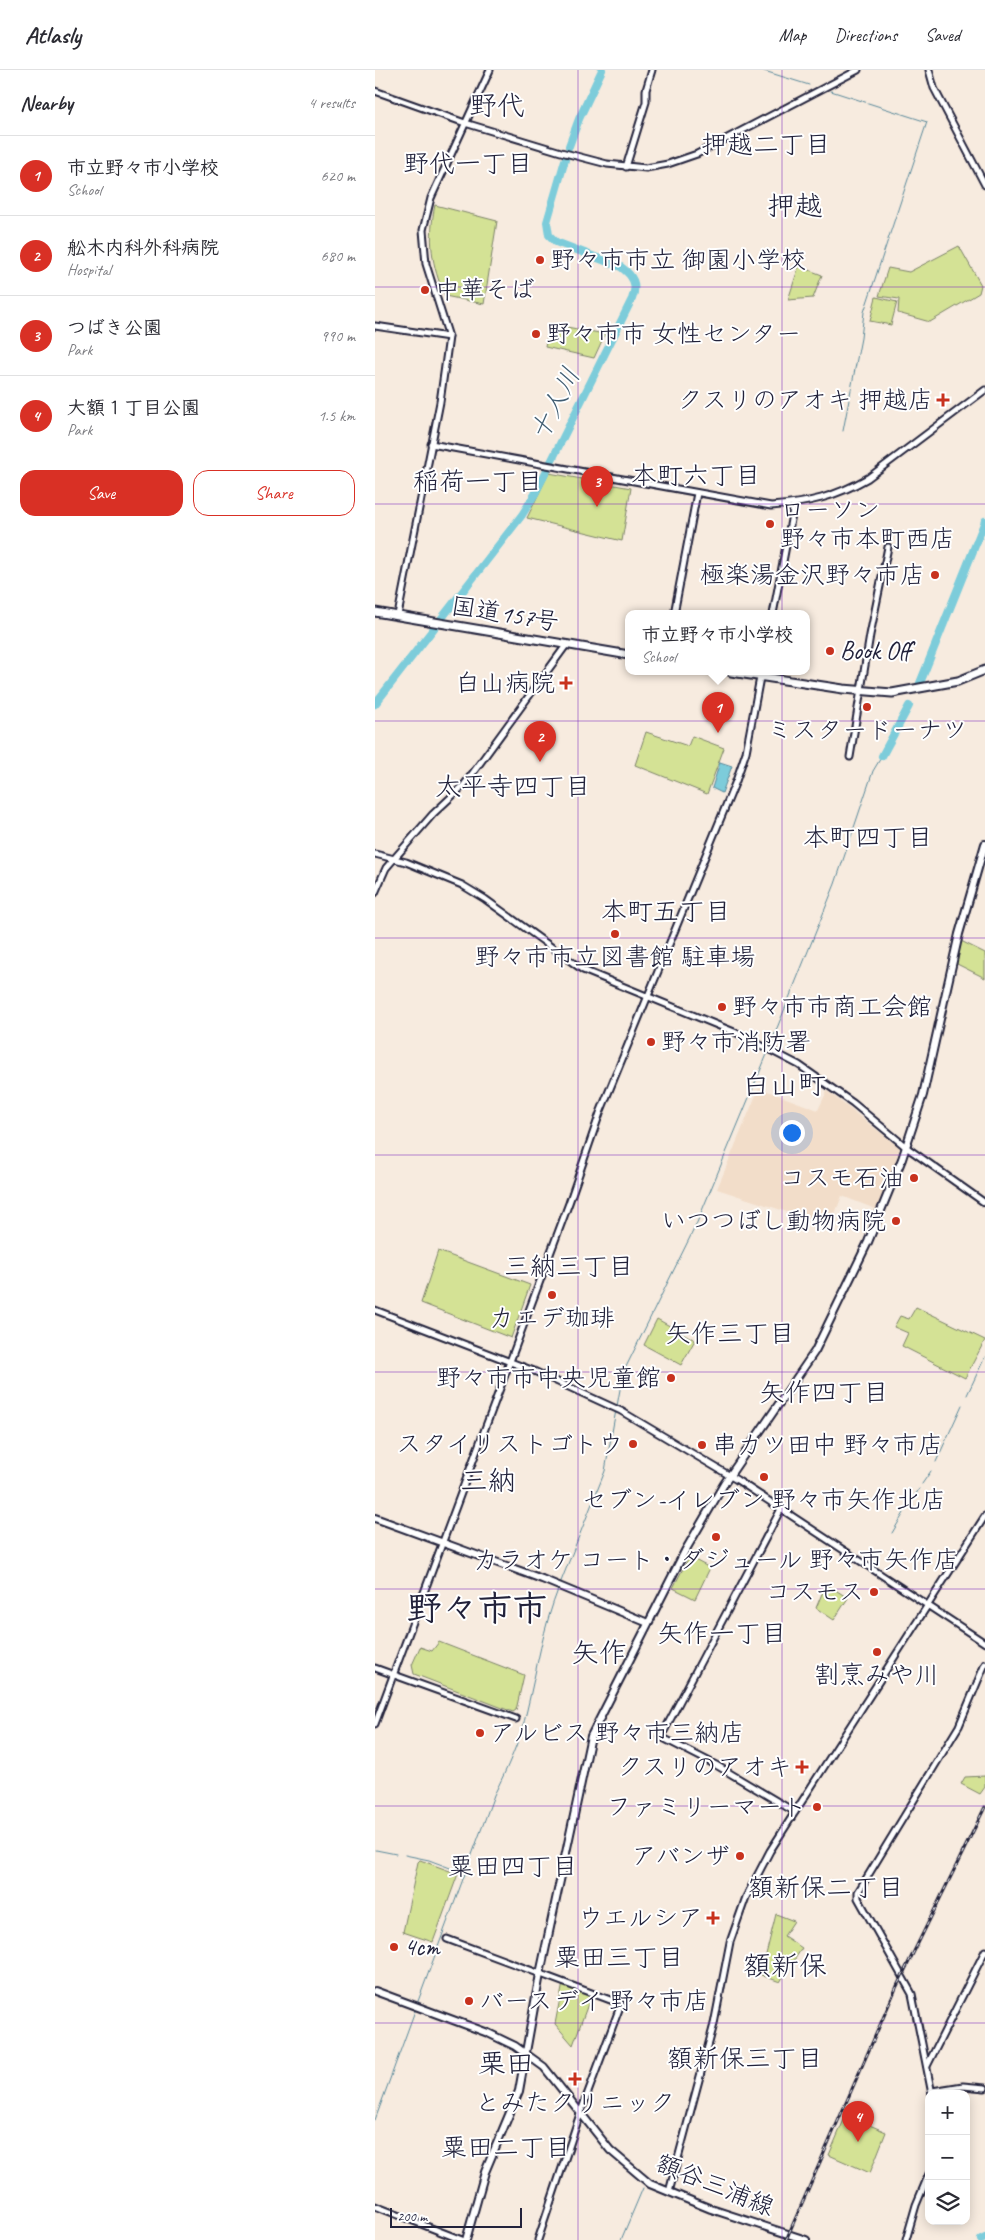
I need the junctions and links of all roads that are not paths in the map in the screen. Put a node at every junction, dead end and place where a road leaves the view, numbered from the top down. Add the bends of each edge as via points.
1 (490, 70) edge
2 (652, 70) edge
3 (858, 70) edge
4 (929, 70) edge
5 (375, 91) edge
6 (465, 123) junction
7 (626, 167) junction
8 (985, 185) edge
9 (375, 326) edge
10 (449, 337) junction
11 (985, 390) edge
12 (431, 444) junction
13 (697, 493) junction
14 (794, 504) junction
15 (888, 547) dead end
16 (675, 610) edge
17 (774, 610) edge
18 (375, 612) edge
19 (398, 615) junction
20 (567, 644) junction
21 (625, 653) edge
22 (985, 670) edge
23 (761, 675) edge
24 (767, 675) edge
25 (861, 691) junction
26 (850, 757) dead end
27 (985, 844) edge
28 (375, 854) edge
29 (393, 859) junction
30 (375, 893) edge
31 (647, 996) junction
32 (905, 1147) junction
33 (985, 1204) edge
34 (375, 1310) edge
35 (509, 1362) junction
36 (729, 1476) junction
37 (781, 1509) junction
38 (985, 1516) edge
39 (375, 1518) edge
40 (442, 1542) junction
41 (928, 1605) junction
42 (648, 1623) junction
43 (985, 1642) edge
44 (985, 1664) edge
45 (375, 1668) edge
46 (393, 1674) junction
47 (516, 1719) dead end
48 (375, 1724) edge
49 (795, 1812) junction
50 (447, 1939) dead end
51 (985, 1950) edge
52 (540, 1974) junction
53 (375, 1992) edge
54 (526, 2054) junction
55 (927, 2066) junction
56 (985, 2088) edge
57 (932, 2090) edge
58 (942, 2090) edge
59 (580, 2114) junction
60 (926, 2180) edge
61 (669, 2192) junction
62 (375, 2206) edge
63 (462, 2240) edge
64 (466, 2240) edge
65 (539, 2240) edge
66 (806, 2240) edge
67 (905, 2240) edge

1 - 6 street
2 - 7 street
3 - 7 street via 697,154 668,164
4 - 8 street
5 - 6 street
6 - 7 street via 561,152
6 - 10 street via 431,198 423,230 426,264
9 - 10 street
10 - 12 street
11 - 14 street via 868,478 819,500
12 - 13 street
12 - 19 street
13 - 14 street via 771,506
13 - 16 street
14 - 17 street
15 - 25 street
18 - 19 highway, 国道157号
19 - 20 highway, 国道157号
20 - 21 highway, 国道157号
20 - 29 street via 464,786 433,814
22 - 25 highway via 958,681 920,689 892,693
23 - 31 street via 746,752 736,781
24 - 25 highway
25 - 26 street
27 - 32 main road via 959,934 928,1076
28 - 29 street
29 - 30 street via 384,870
29 - 31 street via 462,885 485,898 583,970
31 - 32 street via 768,1048 827,1083
31 - 35 street via 600,1113
32 - 33 street
32 - 36 main road via 865,1249 815,1351
34 - 35 street
35 - 36 street via 615,1408
35 - 40 street
36 - 37 street
36 - 42 main road
37 - 41 street
37 - 49 street via 661,1737
38 - 41 street
39 - 40 main road
40 - 42 main road
40 - 46 street
41 - 43 street
41 - 49 street
42 - 52 main road via 586,1752
44 - 55 street via 959,1726 857,1892 912,1994
45 - 46 street
46 - 47 street
46 - 48 street
49 - 61 street via 762,1863 737,1920 714,2024
50 - 52 street
51 - 55 street
52 - 54 main road
52 - 59 street via 621,2004
53 - 54 main road, 額谷三浦線 via 502,2039
54 - 59 main road, 額谷三浦線 via 545,2067
54 - 64 main road via 516,2101 485,2172
55 - 57 street
56 - 58 street via 963,2086
59 - 61 main road, 額谷三浦線 via 610,2150 641,2178
59 - 65 street
60 - 67 street
61 - 66 main road, 額谷三浦線
62 - 63 street

